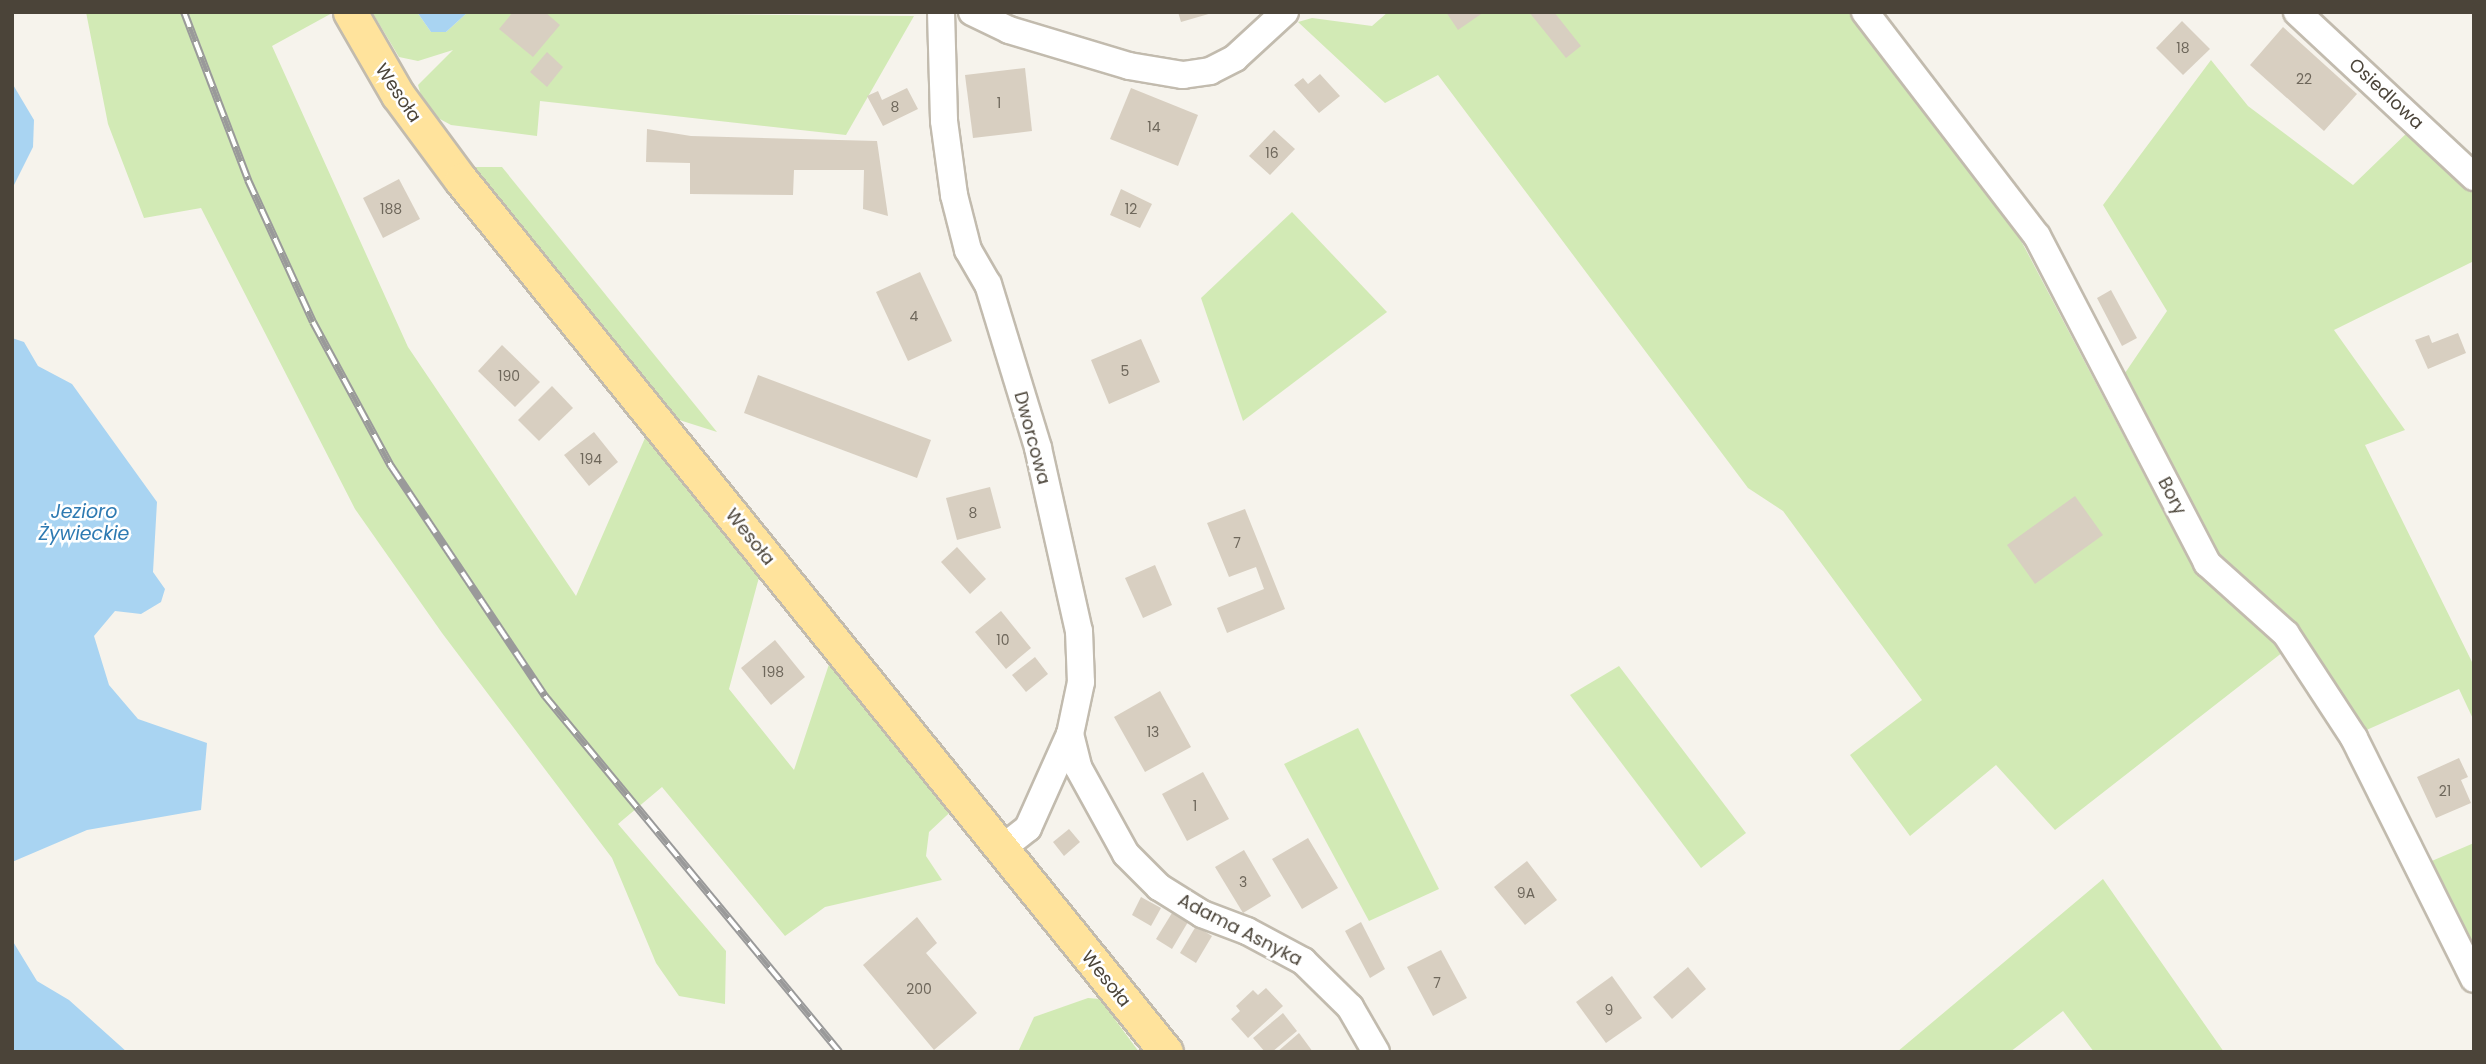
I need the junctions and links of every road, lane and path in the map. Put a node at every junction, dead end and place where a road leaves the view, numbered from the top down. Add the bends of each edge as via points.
1 (350, 12) edge
2 (941, 12) edge
3 (972, 12) edge
4 (1285, 12) edge
5 (1865, 12) edge
6 (2297, 12) edge
7 (2474, 177) edge
8 (1070, 734) junction
9 (1001, 849) junction
10 (2474, 979) edge
11 (1166, 1052) edge
12 (1376, 1052) edge

1 - 9 main road, Wesoła via 398,95 461,180
2 - 8 street, Dworcowa via 944,121 954,195 968,250 988,284 1038,448 1079,631 1081,682
3 - 4 street via 1009,30 1116,62 1182,75 1210,71 1235,58
5 - 10 street, Bory via 2038,236 2207,562 2286,634 2354,738
6 - 7 street, Osiedlowa
8 - 9 street, Dworcowa via 1028,828
8 - 12 street, Adama Asnyka via 1079,767 1126,854 1159,887 1202,914 1247,931 1303,961 1350,1007
9 - 11 main road, Wesoła

